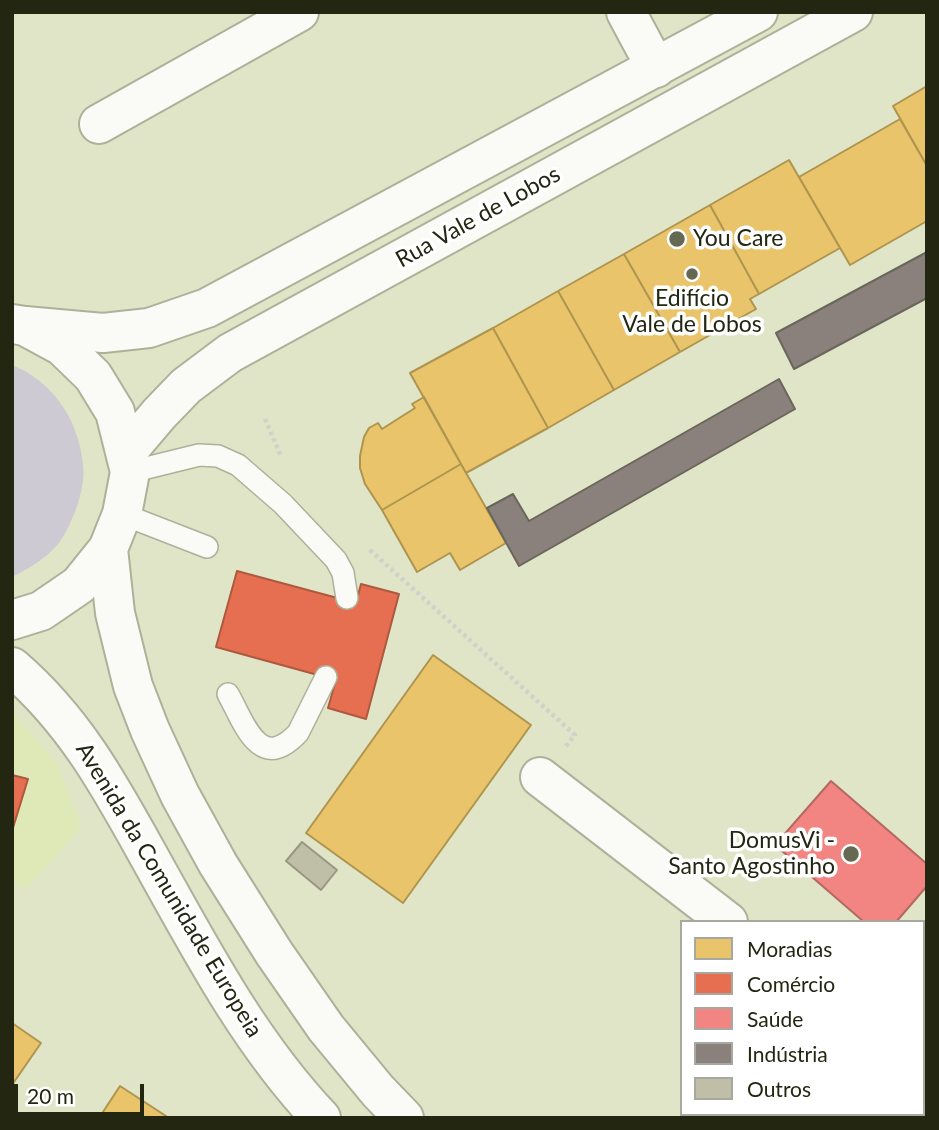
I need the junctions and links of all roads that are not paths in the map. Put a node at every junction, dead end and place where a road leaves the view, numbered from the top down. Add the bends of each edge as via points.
1 (299, 12) edge
2 (626, 12) edge
3 (758, 12) edge
4 (853, 12) edge
5 (656, 68) junction
6 (99, 124) dead end
7 (18, 325) edge
8 (128, 462) junction
9 (122, 514) junction
10 (207, 547) dead end
11 (108, 549) junction
12 (347, 598) dead end
13 (12, 620) edge
14 (12, 667) edge
15 (326, 677) dead end
16 (228, 694) dead end
17 (540, 777) road end
18 (725, 920) edge
19 (321, 1118) edge
20 (404, 1118) edge

1 - 6 main road
2 - 5 main road
3 - 5 main road, Rua Vale de Lobos
4 - 8 main road, Rua Vale de Lobos via 230,353 186,386 159,414
5 - 7 main road, Rua Vale de Lobos via 206,308 149,328 103,333
7 - 8 main road via 62,346 93,376 115,412
8 - 9 main road
8 - 12 lane via 199,455 218,456 238,465 337,560
9 - 10 lane
9 - 11 main road
11 - 13 main road via 79,585 41,611
11 - 20 main road via 115,614 134,685 180,794 274,953 326,1028
14 - 19 main road, Avenida da Comunidade Europeia via 66,721 94,761 221,984 267,1052
15 - 16 lane via 298,733 277,748 253,738
17 - 18 main road

